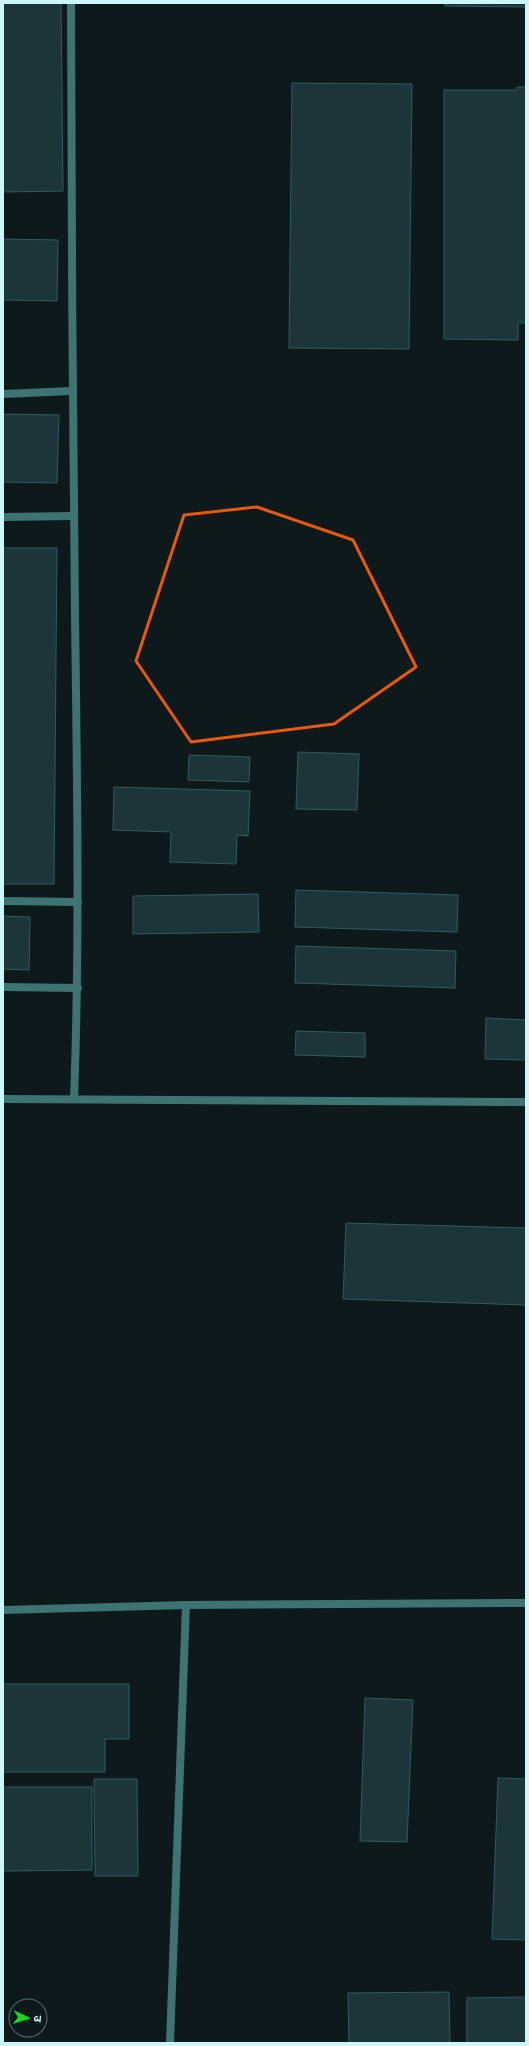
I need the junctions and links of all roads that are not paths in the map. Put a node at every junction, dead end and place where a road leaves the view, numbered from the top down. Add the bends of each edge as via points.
1 (71, 3) edge
2 (72, 392) junction
3 (3, 394) edge
4 (74, 516) junction
5 (3, 517) edge
6 (3, 901) edge
7 (78, 902) junction
8 (3, 987) edge
9 (78, 988) junction
10 (3, 1098) edge
11 (74, 1099) junction
12 (526, 1102) edge
13 (526, 1603) edge
14 (186, 1605) junction
15 (3, 1610) edge
16 (170, 2043) edge

1 - 2 lane
2 - 3 lane
2 - 4 lane
4 - 5 lane
4 - 7 lane
6 - 7 lane
7 - 9 lane
8 - 9 lane
9 - 11 lane
10 - 11 lane
11 - 12 lane
13 - 14 lane
14 - 15 lane
14 - 16 lane

